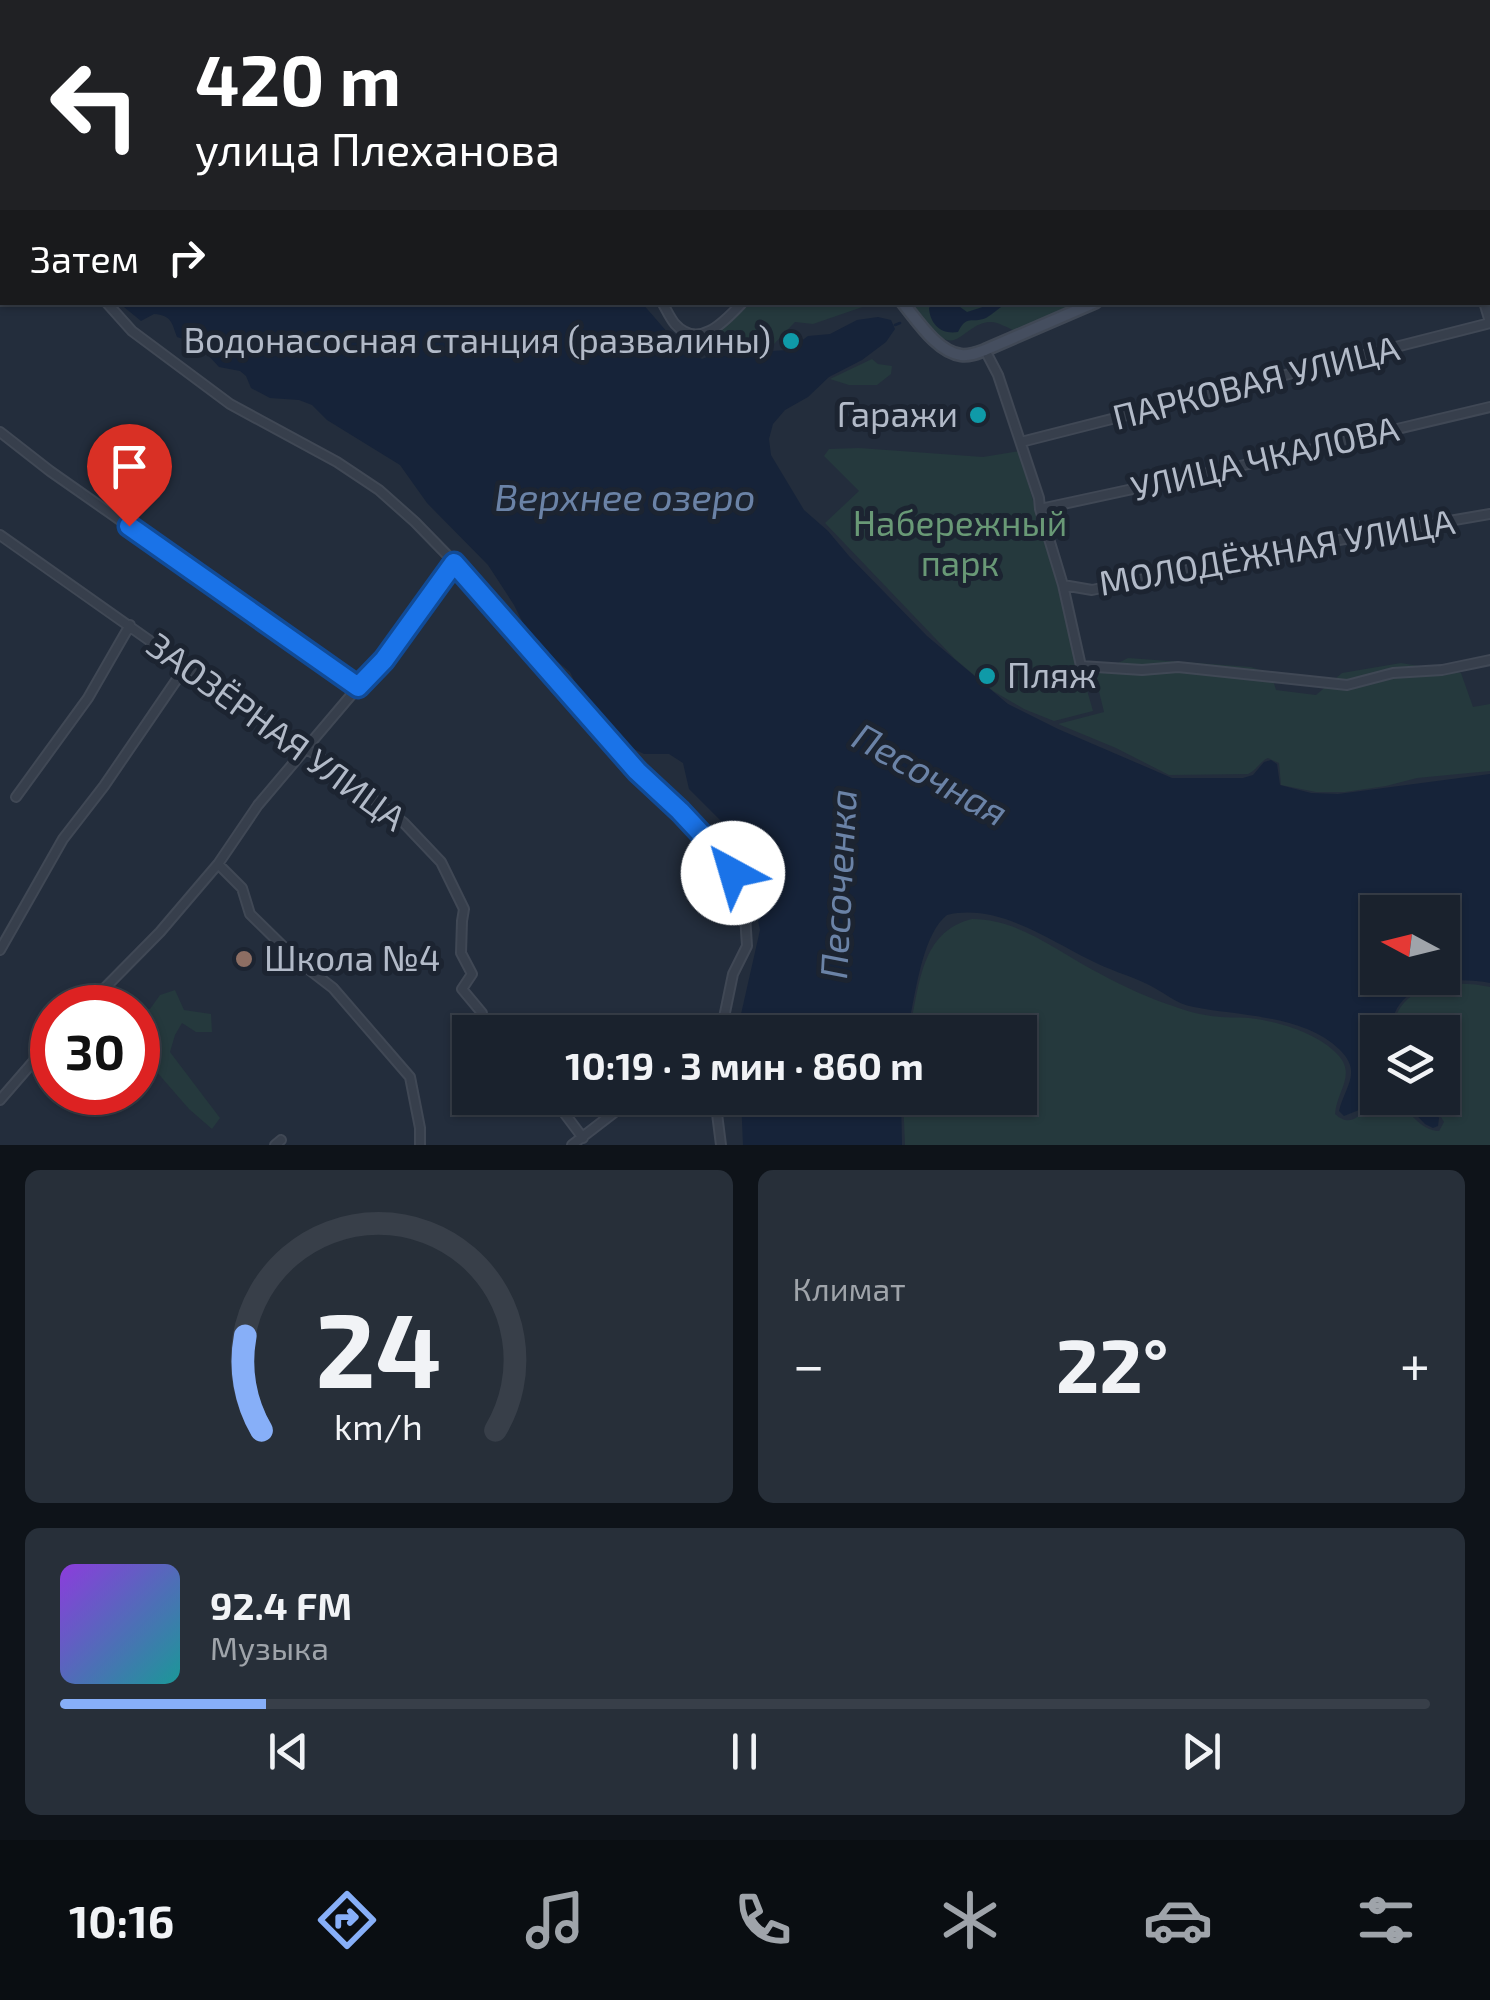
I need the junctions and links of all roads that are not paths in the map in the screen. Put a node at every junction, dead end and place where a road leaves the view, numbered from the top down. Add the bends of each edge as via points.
1 (109, 305) edge
2 (664, 305) edge
3 (740, 305) edge
4 (905, 305) edge
5 (1089, 305) edge
6 (1490, 322) edge
7 (985, 350) junction
8 (1490, 408) edge
9 (0, 432) edge
10 (1022, 442) junction
11 (1040, 509) junction
12 (1490, 514) edge
13 (0, 535) edge
14 (454, 563) junction
15 (1063, 586) junction
16 (130, 625) junction
17 (1490, 660) edge
18 (186, 666) junction
19 (358, 687) junction
20 (306, 749) junction
21 (16, 797) dead end
22 (218, 864) junction
23 (0, 950) edge
24 (108, 985) edge
25 (482, 1015) edge
26 (725, 1015) edge
27 (30, 1065) edge
28 (0, 1100) edge
29 (566, 1115) edge
30 (612, 1115) edge
31 (717, 1115) edge
32 (583, 1138) junction
33 (420, 1145) edge
34 (572, 1145) edge
35 (720, 1145) edge

1 - 14 street via 132,331 230,404 379,490
2 - 3 street via 676,326 690,334 717,328
4 - 7 main road via 954,353
5 - 7 main road
6 - 10 street, ПАРКОВАЯ УЛИЦА
7 - 10 street
8 - 11 street, УЛИЦА ЧКАЛОВА
9 - 19 street
10 - 11 street
11 - 15 street
12 - 15 street, МОЛОДЁЖНАЯ УЛИЦА via 1092,590
13 - 16 street, ЗАОЗЁРНАЯ УЛИЦА
14 - 19 street
14 - 26 street via 733,873 744,898 746,946
15 - 17 street via 1081,666 1178,667 1346,685
16 - 18 street, ЗАОЗЁРНАЯ УЛИЦА
16 - 21 street via 88,698
18 - 20 street, ЗАОЗЁРНАЯ УЛИЦА
18 - 23 street via 63,839
19 - 20 street
20 - 22 street
20 - 25 street, ЗАОЗЁРНАЯ УЛИЦА via 404,823 441,862 464,909 461,953 472,974 462,989
22 - 24 street
22 - 33 street via 242,888 250,914 333,988 410,1078
27 - 28 street
29 - 32 street
30 - 32 street
31 - 35 street
32 - 34 street

